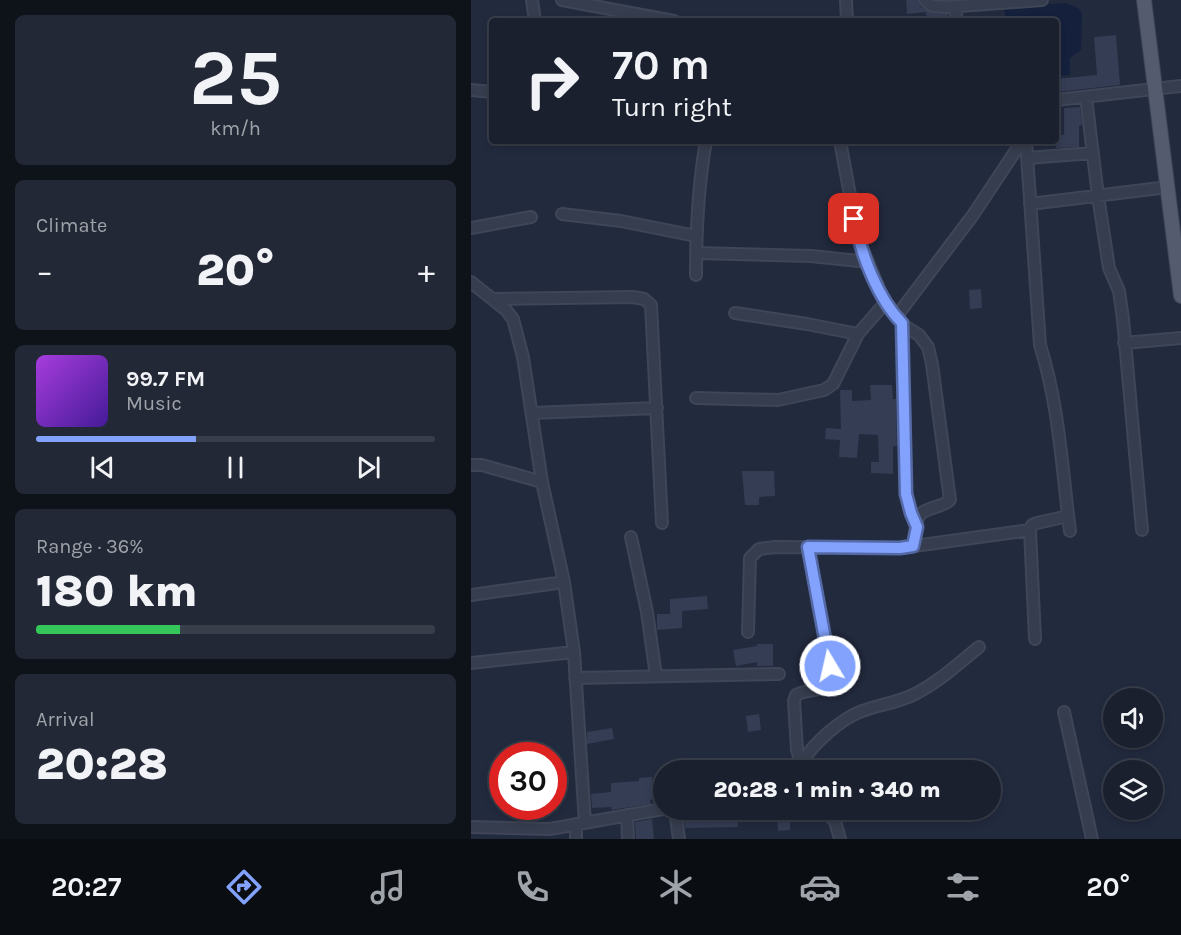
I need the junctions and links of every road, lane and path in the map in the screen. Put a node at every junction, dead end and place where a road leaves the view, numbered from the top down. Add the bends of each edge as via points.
1 (532, 0) edge
2 (562, 0) edge
3 (846, 0) edge
4 (925, 0) edge
5 (1042, 0) edge
6 (1145, 0) edge
7 (955, 7) junction
8 (535, 18) edge
9 (658, 18) edge
10 (847, 18) edge
11 (957, 18) edge
12 (1181, 86) edge
13 (1155, 89) junction
14 (471, 90) edge
15 (489, 92) edge
16 (1086, 97) junction
17 (1059, 100) edge
18 (706, 144) edge
19 (841, 144) edge
20 (1022, 144) edge
21 (1025, 144) edge
22 (1093, 153) junction
23 (1027, 158) junction
24 (1168, 188) junction
25 (1098, 196) junction
26 (1030, 204) junction
27 (562, 214) dead end
28 (531, 217) dead end
29 (471, 228) edge
30 (696, 236) junction
31 (696, 254) junction
32 (1178, 254) edge
33 (868, 262) junction
34 (696, 275) dead end
35 (471, 282) edge
36 (1181, 296) edge
37 (492, 299) junction
38 (885, 303) junction
39 (735, 313) dead end
40 (899, 320) junction
41 (858, 334) junction
42 (1181, 338) edge
43 (1124, 343) junction
44 (696, 398) dead end
45 (657, 408) junction
46 (532, 413) junction
47 (471, 465) edge
48 (542, 482) junction
49 (1068, 516) junction
50 (662, 523) dead end
51 (917, 527) junction
52 (1142, 530) dead end
53 (1030, 531) junction
54 (1070, 531) dead end
55 (631, 537) dead end
56 (913, 546) junction
57 (808, 547) junction
58 (564, 582) junction
59 (471, 595) edge
60 (749, 632) dead end
61 (1035, 639) dead end
62 (979, 647) dead end
63 (574, 652) junction
64 (471, 663) edge
65 (779, 674) dead end
66 (656, 676) junction
67 (575, 678) junction
68 (1064, 712) dead end
69 (799, 760) edge
70 (804, 760) edge
71 (653, 811) edge
72 (627, 815) junction
73 (676, 820) edge
74 (834, 820) edge
75 (581, 824) junction
76 (471, 827) edge
77 (576, 839) edge
78 (628, 839) edge
79 (679, 839) edge
80 (840, 839) edge
81 (1092, 839) edge

1 - 8 street
2 - 9 street
3 - 10 street
4 - 7 street via 932,6
5 - 7 street
6 - 13 main road
7 - 11 street
12 - 13 street
13 - 16 street
13 - 24 main road
14 - 15 street
16 - 17 street
16 - 22 street
18 - 30 street
19 - 33 street via 858,238
20 - 40 street
21 - 23 street
22 - 23 street
22 - 25 street
23 - 26 street
24 - 25 street
24 - 32 main road
25 - 26 street
25 - 43 street via 1109,268 1119,291
26 - 49 street via 1040,345 1054,401
27 - 30 street
28 - 29 street
30 - 31 street
31 - 33 street via 811,256
31 - 34 street
32 - 36 main road
33 - 38 street
35 - 37 street
37 - 45 street via 644,299 651,305
37 - 46 street via 506,310 517,332
38 - 40 street
38 - 41 street
39 - 41 street
40 - 51 street via 906,494
40 - 51 street via 928,347 950,500 924,512
41 - 44 street via 833,384 824,390 778,400
42 - 43 street
43 - 52 street
45 - 46 street
45 - 50 street
46 - 48 street
47 - 48 street
48 - 58 street
49 - 53 street via 1037,523
49 - 54 street
51 - 56 street
53 - 56 street
53 - 61 street
55 - 66 street
56 - 57 street
57 - 60 street via 775,547 755,551 750,558
57 - 69 street via 833,682 825,689 796,695
58 - 59 street
58 - 63 street
62 - 70 street via 914,695 854,715
63 - 64 street
63 - 67 street
65 - 66 street
66 - 67 street
67 - 75 street
68 - 81 street
71 - 72 street
72 - 75 street
72 - 78 street
73 - 79 street
74 - 80 street
75 - 76 street via 549,829
75 - 77 street

